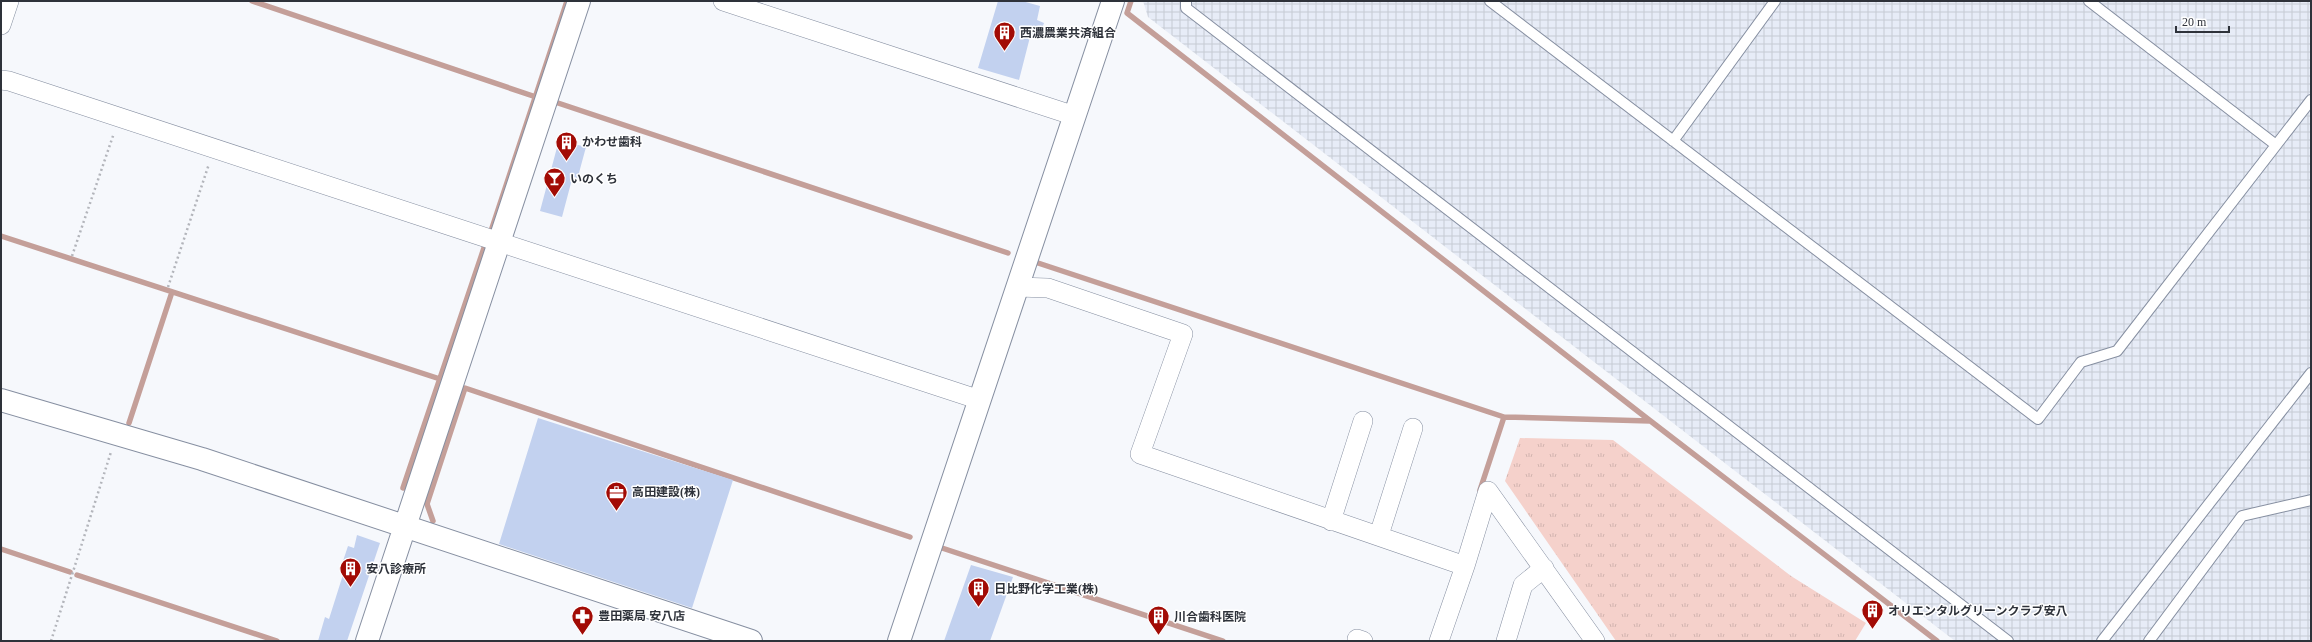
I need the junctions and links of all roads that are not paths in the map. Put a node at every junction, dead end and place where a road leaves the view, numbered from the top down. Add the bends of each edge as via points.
1 (9, 1) edge
2 (579, 1) edge
3 (723, 1) edge
4 (1113, 1) edge
5 (1186, 1) edge
6 (1490, 1) edge
7 (1775, 1) edge
8 (2089, 1) edge
9 (1, 25) edge
10 (1, 80) edge
11 (2311, 100) edge
12 (1075, 116) junction
13 (1673, 141) junction
14 (2276, 145) junction
15 (500, 243) junction
16 (1017, 287) junction
17 (2311, 373) edge
18 (1, 400) edge
19 (980, 400) junction
20 (1363, 421) dead end
21 (1413, 428) dead end
22 (2311, 500) edge
23 (1331, 521) junction
24 (406, 526) junction
25 (1379, 535) junction
26 (1465, 566) junction
27 (1544, 568) junction
28 (367, 641) edge
29 (752, 641) edge
30 (899, 641) edge
31 (1439, 641) edge
32 (1506, 641) edge
33 (1596, 641) edge
34 (2008, 641) edge
35 (2102, 641) edge
36 (2148, 641) edge

1 - 9 street
2 - 15 street
3 - 12 street
4 - 12 street
5 - 34 lane via 1186,8
6 - 13 lane
7 - 13 lane
8 - 14 lane
10 - 15 street
11 - 14 lane
12 - 16 street
13 - 14 lane via 2038,418 2081,362 2117,351
15 - 19 street
15 - 24 street
16 - 19 street
16 - 23 street via 1048,288 1183,334 1140,454
17 - 35 lane
18 - 24 street via 202,459
19 - 30 street
20 - 23 street
21 - 25 street
22 - 36 lane via 2242,516
23 - 25 street
24 - 28 street
24 - 29 street
25 - 26 street
26 - 27 street via 1488,491
26 - 31 street
27 - 32 street via 1523,585
27 - 33 street

